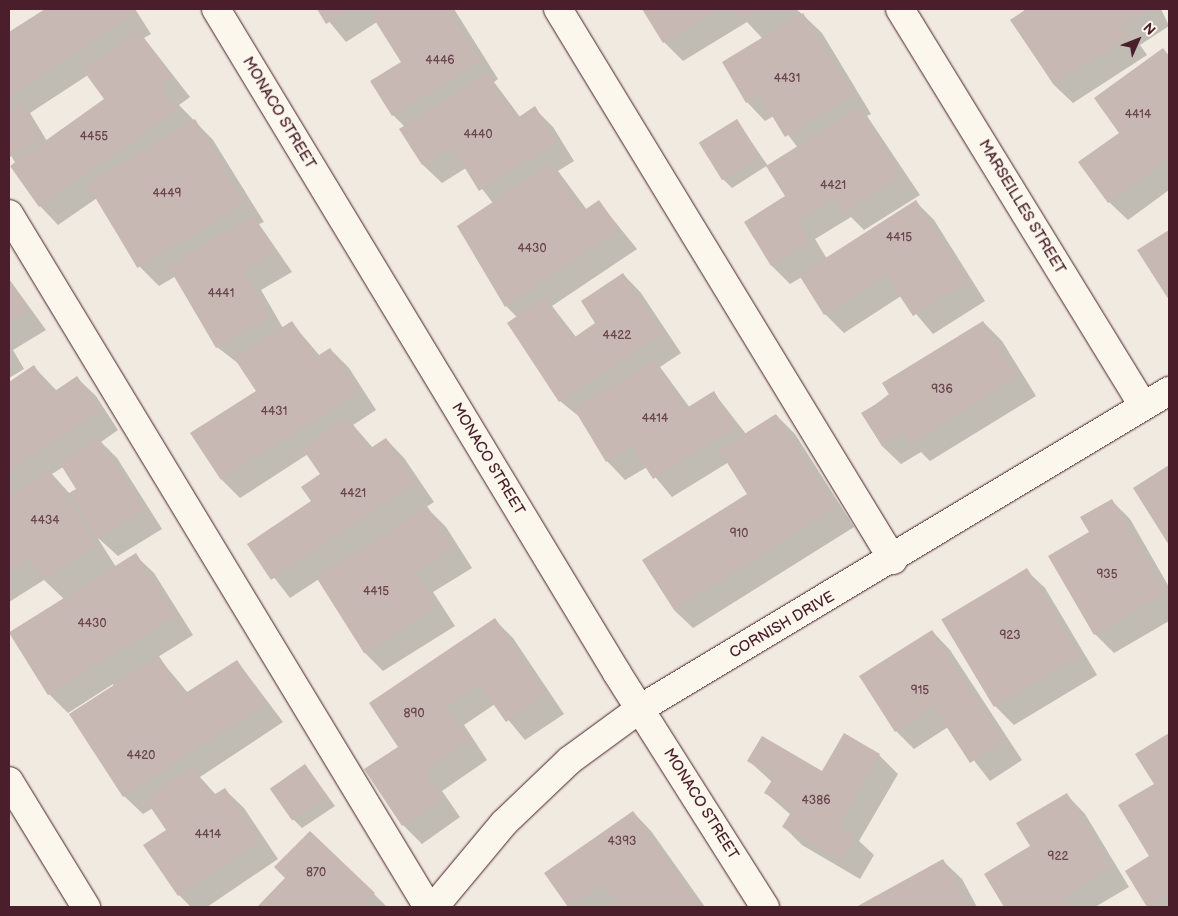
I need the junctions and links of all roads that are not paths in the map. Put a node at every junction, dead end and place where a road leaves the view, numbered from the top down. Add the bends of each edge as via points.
1 (216, 9) edge
2 (558, 9) edge
3 (900, 9) edge
4 (9, 214) edge
5 (1169, 391) edge
6 (1143, 406) junction
7 (893, 560) junction
8 (641, 708) junction
9 (9, 782) edge
10 (86, 907) edge
11 (428, 907) edge
12 (434, 907) edge
13 (765, 907) edge

1 - 8 street, MONACO STREET
2 - 7 street
3 - 6 street, MARSEILLES STREET
4 - 11 street
5 - 6 street, CORNISH DRIVE
6 - 7 street, CORNISH DRIVE
7 - 8 street, CORNISH DRIVE
8 - 12 street, CORNISH DRIVE via 570,760 504,823
8 - 13 street, MONACO STREET
9 - 10 street

